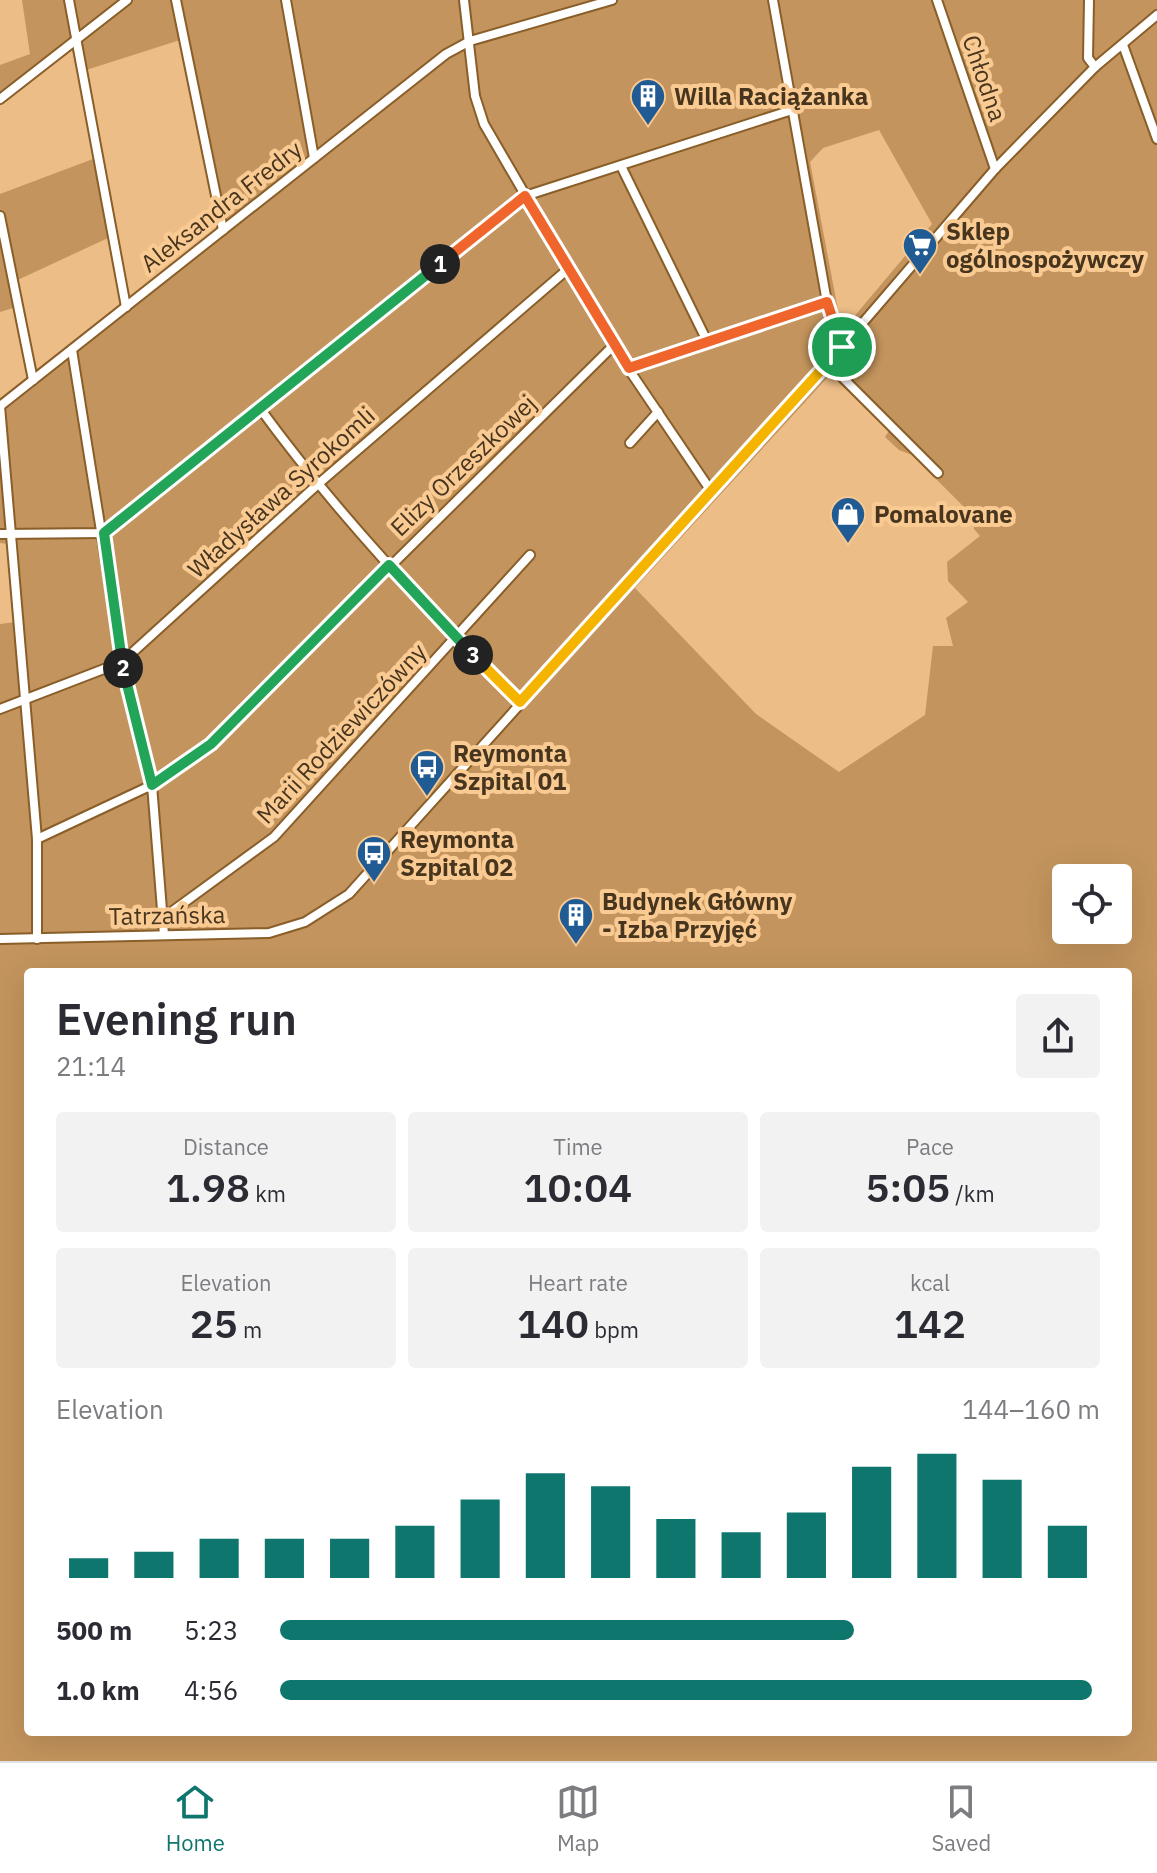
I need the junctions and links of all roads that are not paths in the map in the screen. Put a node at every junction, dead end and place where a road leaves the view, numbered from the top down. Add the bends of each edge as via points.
1 (69, 0) edge
2 (127, 0) edge
3 (176, 0) edge
4 (286, 0) edge
5 (464, 0) edge
6 (612, 0) edge
7 (773, 0) edge
8 (937, 0) edge
9 (1089, 0) edge
10 (1157, 15) edge
11 (76, 41) junction
12 (470, 41) junction
13 (1123, 45) junction
14 (1095, 67) junction
15 (0, 99) edge
16 (792, 110) junction
17 (1157, 139) edge
18 (314, 158) junction
19 (621, 166) junction
20 (995, 169) junction
21 (525, 196) junction
22 (0, 216) edge
23 (223, 230) junction
24 (568, 269) junction
25 (827, 302) junction
26 (126, 307) junction
27 (707, 341) junction
28 (613, 346) junction
29 (842, 347) junction
30 (72, 350) junction
31 (828, 363) junction
32 (629, 368) junction
33 (33, 380) junction
34 (0, 406) edge
35 (259, 407) junction
36 (658, 412) junction
37 (630, 443) dead end
38 (938, 473) dead end
39 (317, 485) junction
40 (711, 491) junction
41 (104, 533) junction
42 (0, 534) edge
43 (11, 534) junction
44 (530, 555) dead end
45 (389, 565) junction
46 (455, 638) junction
47 (122, 662) junction
48 (27, 702) junction
49 (520, 702) junction
50 (0, 709) edge
51 (152, 785) junction
52 (37, 839) junction
53 (163, 918) junction
54 (164, 935) junction
55 (0, 939) edge
56 (37, 939) junction

1 - 11 street
2 - 11 street
3 - 23 street
4 - 18 street
5 - 12 street
6 - 12 street, Aleksandra Fredry
7 - 16 street
8 - 20 street, Chłodna
9 - 14 street via 1088,58
10 - 13 street, Tatrzańska
11 - 15 street
11 - 26 street
12 - 18 street, Aleksandra Fredry
12 - 21 street via 475,96 484,124
13 - 14 street, Tatrzańska
13 - 17 street
14 - 20 street, Tatrzańska
16 - 19 street
16 - 25 street
18 - 23 street, Aleksandra Fredry
19 - 21 street
19 - 27 street
20 - 29 street, Tatrzańska
21 - 24 street
21 - 35 street
22 - 33 street
23 - 26 street, Aleksandra Fredry
24 - 28 street
24 - 39 street, Władysława Syrokomli
25 - 27 street
25 - 29 street
26 - 30 street, Aleksandra Fredry
27 - 32 street
28 - 32 street
28 - 45 street, Elizy Orzeszkowej
29 - 31 street, Tatrzańska
30 - 33 street, Aleksandra Fredry
30 - 41 street
31 - 38 street
31 - 40 street, Tatrzańska
32 - 36 street
33 - 34 street, Aleksandra Fredry
34 - 43 street
35 - 39 street
35 - 41 street
36 - 37 street
36 - 40 street
39 - 45 street
39 - 47 street, Władysława Syrokomli
40 - 49 street, Tatrzańska
41 - 43 street
41 - 47 street
42 - 43 street
43 - 48 street
44 - 46 street, Marii Rodziewiczówny
45 - 46 street
45 - 51 street, Elizy Orzeszkowej via 211,744
46 - 49 street
46 - 53 street, Marii Rodziewiczówny via 274,837
47 - 48 street, Władysława Syrokomli
47 - 51 street
48 - 50 street, Władysława Syrokomli
48 - 52 street
49 - 54 street, Tatrzańska via 367,878 330,909 269,933
51 - 52 street, Elizy Orzeszkowej
51 - 53 street
52 - 56 street
53 - 54 street
54 - 56 street, Tatrzańska
55 - 56 street, Tatrzańska

